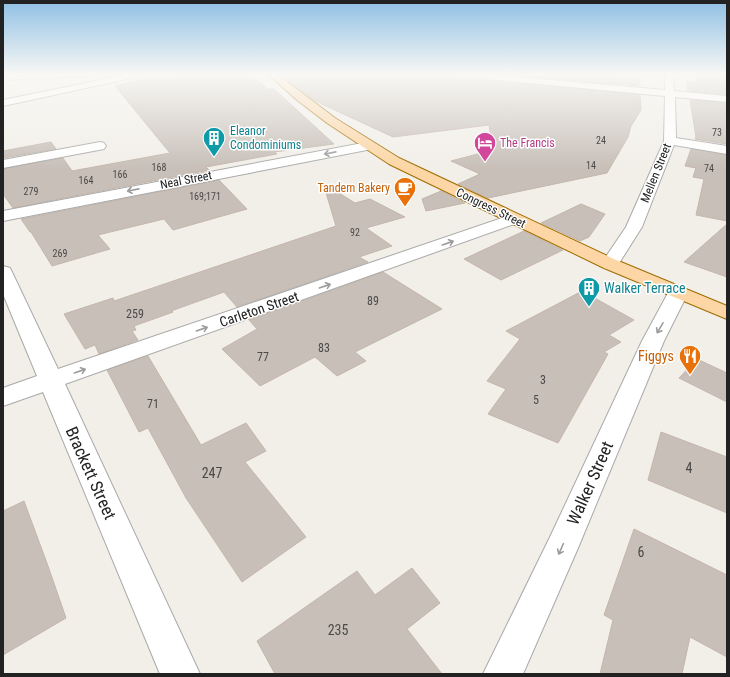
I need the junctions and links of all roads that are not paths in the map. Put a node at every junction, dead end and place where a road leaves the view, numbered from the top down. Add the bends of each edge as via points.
1 (311, 106) edge
2 (670, 106) edge
3 (670, 141) junction
4 (100, 146) dead end
5 (368, 146) junction
6 (727, 150) edge
7 (3, 164) edge
8 (3, 216) edge
9 (514, 219) junction
10 (610, 264) junction
11 (3, 272) edge
12 (678, 293) junction
13 (727, 313) edge
14 (50, 381) junction
15 (3, 398) edge
16 (180, 674) edge
17 (503, 674) edge

1 - 5 main road, Congress Street
2 - 3 street, Mellen Street
3 - 6 street
3 - 10 street, Mellen Street via 634,227
4 - 7 street
5 -> 8 street, Neal Street
5 - 9 main road, Congress Street
9 - 10 main road, Congress Street
14 -> 9 street, Carleton Street
10 - 12 main road, Congress Street
11 - 14 street, Brackett Street
12 - 13 main road, Congress Street
12 -> 17 street, Walker Street via 653,341 562,548
14 - 15 street, Carleton Street
14 - 16 street, Brackett Street

